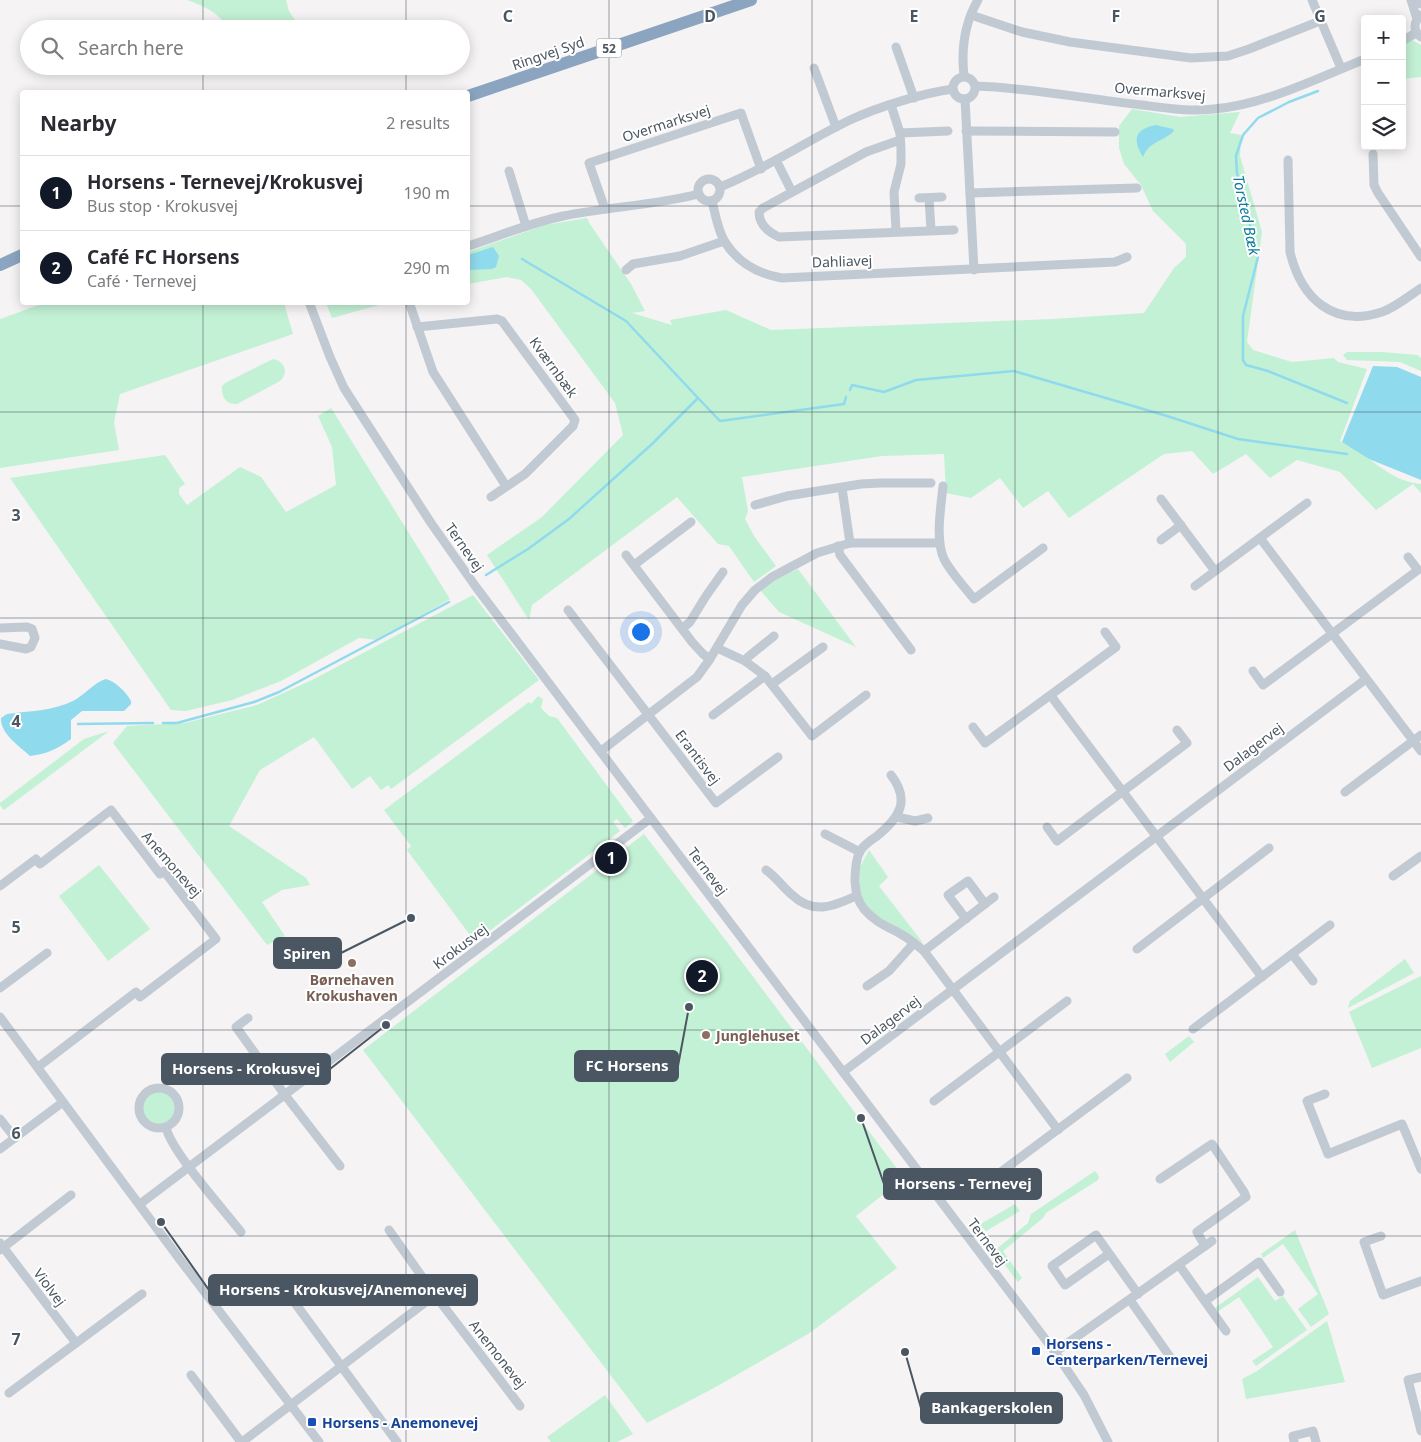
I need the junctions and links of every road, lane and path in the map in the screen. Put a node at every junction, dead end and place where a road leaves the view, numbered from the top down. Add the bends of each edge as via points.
1 (751, 0) edge
2 (978, 0) edge
3 (1312, 0) edge
4 (1411, 0) edge
5 (1419, 0) edge
6 (1421, 4) edge
7 (971, 15) junction
8 (1419, 17) edge
9 (1320, 21) junction
10 (1419, 35) edge
11 (1406, 40) edge
12 (896, 47) dead end
13 (1362, 60) edge
14 (814, 68) dead end
15 (1340, 68) junction
16 (964, 76) junction
17 (976, 86) junction
18 (953, 89) junction
19 (470, 95) edge
20 (914, 98) junction
21 (965, 99) junction
22 (891, 105) junction
23 (836, 127) junction
24 (948, 131) dead end
25 (966, 131) junction
26 (1116, 132) dead end
27 (900, 137) junction
28 (1373, 154) dead end
29 (776, 160) junction
30 (1288, 160) dead end
31 (761, 169) junction
32 (508, 171) dead end
33 (720, 187) junction
34 (1136, 188) dead end
35 (792, 192) junction
36 (970, 193) junction
37 (699, 194) junction
38 (942, 197) dead end
39 (918, 198) dead end
40 (929, 198) junction
41 (712, 201) junction
42 (605, 209) junction
43 (526, 226) junction
44 (931, 230) junction
45 (954, 230) dead end
46 (896, 231) junction
47 (724, 241) junction
48 (470, 245) edge
49 (20, 256) edge
50 (1127, 257) dead end
51 (1421, 257) edge
52 (0, 265) edge
53 (626, 270) dead end
54 (974, 270) junction
55 (1421, 288) edge
56 (310, 305) edge
57 (410, 305) edge
58 (417, 327) junction
59 (931, 483) dead end
60 (506, 486) junction
61 (943, 486) dead end
62 (842, 488) junction
63 (491, 496) dead end
64 (1161, 499) dead end
65 (1307, 502) dead end
66 (755, 505) dead end
67 (691, 522) dead end
68 (1181, 525) junction
69 (1260, 538) junction
70 (1161, 540) dead end
71 (850, 543) junction
72 (939, 543) junction
73 (838, 546) junction
74 (1043, 548) dead end
75 (626, 555) dead end
76 (1408, 556) dead end
77 (634, 565) junction
78 (1216, 571) junction
79 (723, 572) dead end
80 (1195, 586) dead end
81 (568, 610) dead end
82 (0, 628) edge
83 (683, 628) junction
84 (1105, 632) dead end
85 (1332, 634) junction
86 (774, 636) dead end
87 (0, 644) edge
88 (822, 646) dead end
89 (717, 648) junction
90 (911, 650) dead end
91 (710, 659) junction
92 (745, 661) junction
93 (1253, 672) dead end
94 (765, 676) junction
95 (1366, 679) junction
96 (772, 684) junction
97 (866, 696) dead end
98 (1051, 696) junction
99 (648, 714) junction
100 (713, 715) dead end
101 (973, 727) dead end
102 (1177, 730) dead end
103 (1417, 738) edge
104 (601, 751) junction
105 (1421, 751) edge
106 (778, 757) dead end
107 (891, 775) dead end
108 (1122, 791) junction
109 (1345, 792) dead end
110 (897, 817) junction
111 (651, 818) junction
112 (928, 818) dead end
113 (1047, 827) dead end
114 (825, 834) dead end
115 (1157, 837) junction
116 (1269, 848) dead end
117 (860, 852) junction
118 (1421, 856) edge
119 (766, 870) dead end
120 (1394, 876) dead end
121 (0, 886) edge
122 (856, 896) junction
123 (994, 897) dead end
124 (1203, 898) junction
125 (985, 904) junction
126 (966, 919) junction
127 (1330, 925) dead end
128 (914, 943) junction
129 (1137, 949) dead end
130 (924, 951) junction
131 (47, 953) dead end
132 (1292, 954) junction
133 (1262, 977) junction
134 (1313, 981) dead end
135 (867, 986) dead end
136 (0, 988) edge
137 (953, 990) junction
138 (1067, 1001) dead end
139 (0, 1017) edge
140 (248, 1018) dead end
141 (1193, 1029) dead end
142 (1000, 1052) junction
143 (38, 1067) junction
144 (843, 1072) junction
145 (1127, 1078) dead end
146 (1325, 1094) dead end
147 (285, 1095) junction
148 (934, 1101) dead end
149 (63, 1102) junction
150 (0, 1119) edge
151 (166, 1127) junction
152 (1058, 1130) junction
153 (15, 1138) junction
154 (0, 1149) edge
155 (189, 1166) junction
156 (340, 1166) dead end
157 (1421, 1169) edge
158 (990, 1180) dead end
159 (1160, 1180) dead end
160 (71, 1195) dead end
161 (140, 1204) junction
162 (389, 1230) dead end
163 (241, 1232) dead end
164 (1381, 1236) dead end
165 (1, 1247) edge
166 (1109, 1254) junction
167 (1179, 1264) junction
168 (1421, 1282) edge
169 (1280, 1292) dead end
170 (142, 1294) dead end
171 (1138, 1294) junction
172 (435, 1295) junction
173 (292, 1299) dead end
174 (1130, 1300) junction
175 (1205, 1301) junction
176 (1226, 1331) dead end
177 (76, 1343) junction
178 (1055, 1352) junction
179 (1173, 1361) dead end
180 (340, 1366) junction
181 (191, 1376) dead end
182 (1421, 1377) edge
183 (9, 1393) dead end
184 (291, 1404) junction
185 (520, 1406) dead end
186 (1421, 1431) edge
187 (242, 1442) edge
188 (319, 1442) edge
189 (397, 1442) edge
190 (1108, 1442) edge
191 (1294, 1442) edge
192 (1316, 1442) edge

1 - 19 highway, Ringvej Syd / 52
2 - 7 street
3 - 9 street
4 - 8 street
5 - 6 street
7 - 9 street via 1022,32 1070,42 1191,58 1235,54
7 - 16 street via 964,41
8 - 10 street via 1414,26
9 - 15 street
10 - 11 street
12 - 20 street
13 - 15 street, Overmarksvej
14 - 23 street
15 - 17 street, Overmarksvej via 1247,104 1213,109 1180,110 1025,89
16 - 17 street via 972,79
16 - 18 street via 956,80
17 - 21 street via 973,95
18 - 20 street
18 - 21 street via 957,96
20 - 22 street
21 - 25 street
22 - 23 street
22 - 27 street
23 - 29 street
24 - 27 street
25 - 26 street
25 - 36 street
27 - 35 street
27 - 46 street via 900,164 894,192
28 - 51 street via 1374,185
29 - 31 street
29 - 35 street
30 - 55 street via 1290,252 1300,281 1322,306 1346,316 1368,315 1395,306
31 - 33 street
31 - 42 street, Overmarksvej via 740,112 589,163
32 - 43 street
33 - 37 street via 715,181 708,180 699,186
33 - 41 street via 718,197
34 - 36 street
35 - 46 street via 759,212 762,224 778,237
36 - 54 street
37 - 41 street
37 - 42 street
38 - 40 street
39 - 40 street
40 - 44 street
41 - 47 street, Dahliavej
42 - 43 street
43 - 48 street
44 - 45 street
44 - 46 street
47 - 53 street via 680,256 633,264
47 - 54 street, Dahliavej via 754,269 782,278
49 - 52 highway
50 - 54 street, Dahliavej via 1115,262
56 - 104 street, Ternevej via 344,388 431,523
57 - 58 street
58 - 60 street via 433,372
58 - 60 street, Kværnbæk via 502,321 575,420 573,426 524,474
59 - 62 street via 880,483
60 - 63 street, Kværnbæk
61 - 72 street
62 - 66 street via 787,496
62 - 71 street
64 - 68 street
65 - 69 street
67 - 77 street
68 - 70 street
68 - 78 street
69 - 78 street
69 - 85 street
71 - 72 street
71 - 73 street
72 - 74 street via 945,562 974,599
73 - 89 street via 790,567 755,590 738,610
73 - 90 street via 840,555
75 - 77 street
76 - 85 street via 1418,570
77 - 83 street
78 - 80 street
79 - 83 street
81 - 99 street, Erantisvej
82 - 87 street via 27,627 32,629 36,638 26,649
83 - 91 street via 697,648
84 - 98 street via 1116,647
85 - 93 street via 1263,684
85 - 95 street
86 - 92 street
88 - 96 street
89 - 91 street
89 - 92 street
91 - 99 street via 697,677
92 - 94 street
94 - 96 street
94 - 100 street
95 - 103 street
95 - 115 street, Dalagervej
96 - 97 street via 812,736
98 - 101 street via 985,743
98 - 108 street
99 - 104 street
99 - 106 street, Erantisvej via 716,803
102 - 108 street via 1187,742
103 - 105 street
103 - 109 street
104 - 111 street, Ternevej
107 - 110 street via 902,794
108 - 113 street via 1057,840
108 - 115 street
110 - 112 street via 915,821
110 - 117 street
111 - 144 street, Ternevej
111 - 147 street, Krokusvej
114 - 117 street
115 - 124 street
115 - 137 street, Dalagervej
116 - 124 street
117 - 122 street via 855,875
118 - 120 street
119 - 122 street via 777,877 790,893 810,906 834,906
121 - 143 street, Anemonevej via 36,859 40,864 111,810 160,874 164,871 216,939 140,997 136,992
122 - 128 street via 874,919
123 - 125 street
124 - 129 street
124 - 133 street
125 - 126 street
125 - 126 street via 968,881 948,895
126 - 130 street
127 - 132 street
128 - 130 street
128 - 135 street via 889,970
130 - 137 street
131 - 136 street
132 - 133 street
132 - 134 street
133 - 141 street
137 - 142 street
137 - 144 street, Dalagervej
138 - 142 street
139 - 143 street
140 - 147 street via 236,1027
142 - 148 street
142 - 152 street
143 - 149 street
144 - 178 street, Ternevej
145 - 152 street
146 - 157 street via 1307,1101 1328,1154 1402,1124
147 - 155 street, Krokusvej
147 - 156 street
149 - 153 street
149 - 161 street
150 - 153 street
151 - 151 street via 179,1113 178,1101 165,1088 152,1089 142,1098 140,1111 146,1123
151 - 155 street via 167,1134
152 - 158 street
153 - 154 street
155 - 161 street, Krokusvej
155 - 163 street
159 - 167 street via 1212,1144 1246,1196 1196,1232 1209,1244
160 - 165 street, Violvej
161 - 184 street
162 - 172 street, Anemonevej
164 - 168 street via 1364,1242 1383,1295
165 - 177 street, Violvej
166 - 166 street via 1096,1235 1052,1266 1065,1285
166 - 171 street
167 - 171 street
167 - 175 street
169 - 175 street via 1259,1262
170 - 177 street
171 - 174 street
172 - 180 street
172 - 185 street, Anemonevej
173 - 180 street
174 - 178 street
174 - 179 street
175 - 176 street
177 - 183 street
178 - 190 street, Ternevej via 1084,1395
180 - 184 street
180 - 189 street
181 - 187 street
182 - 186 street via 1408,1380
184 - 187 street
184 - 188 street
191 - 192 street via 1293,1436 1314,1431

